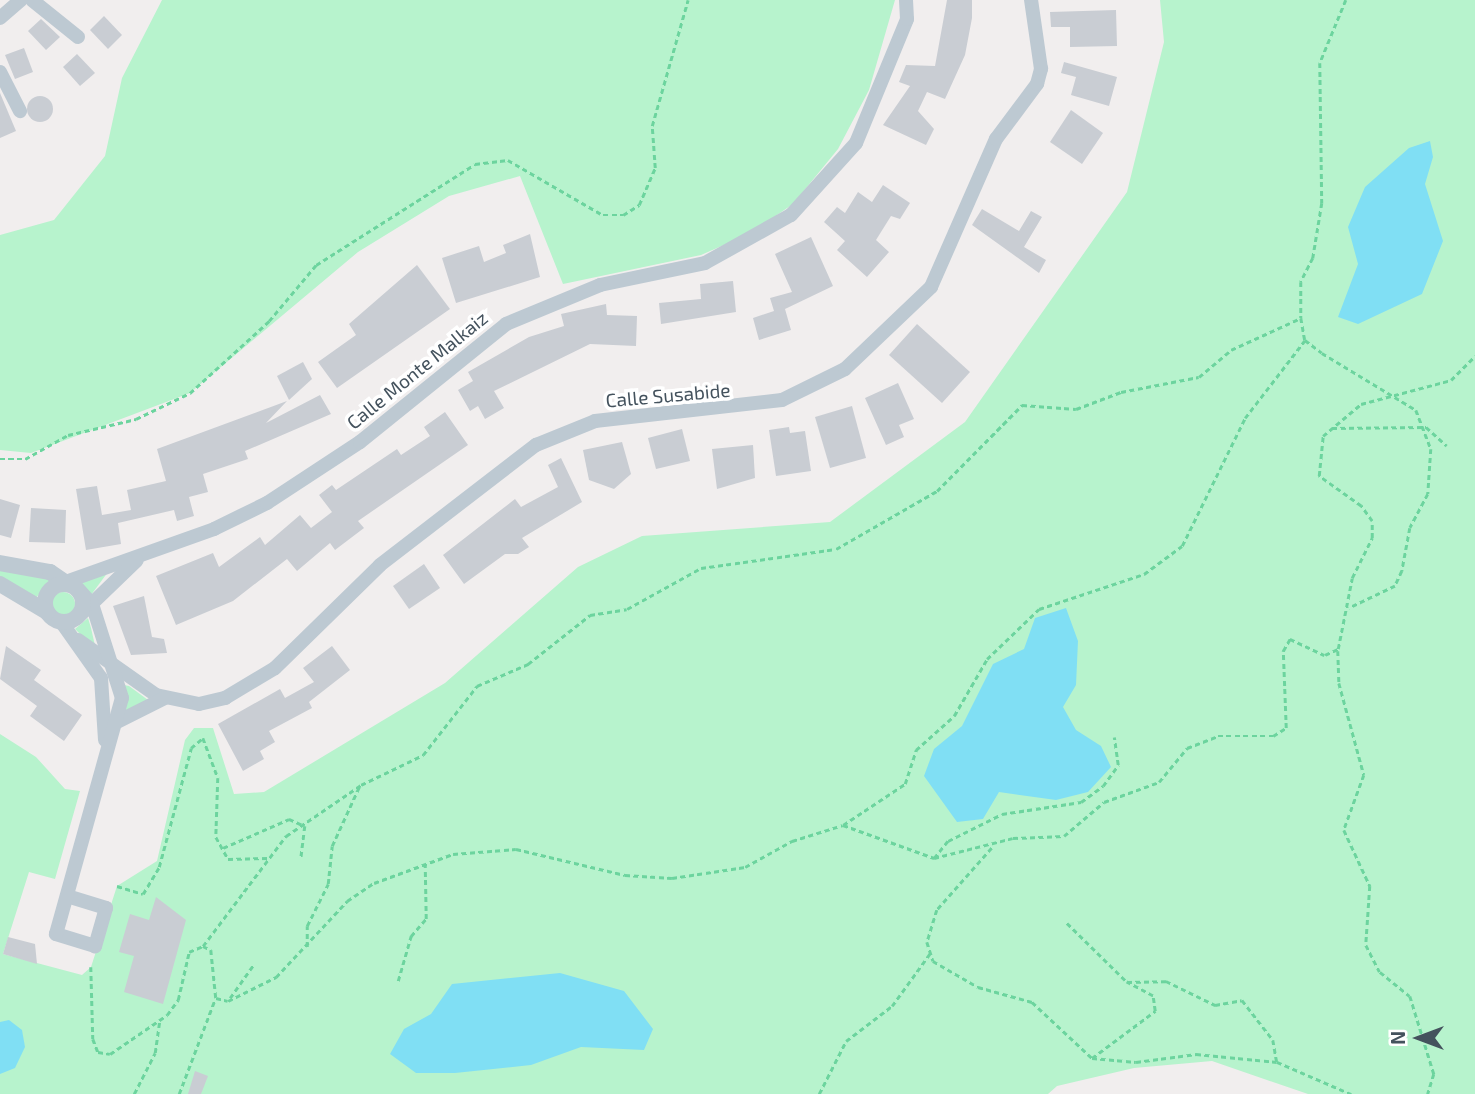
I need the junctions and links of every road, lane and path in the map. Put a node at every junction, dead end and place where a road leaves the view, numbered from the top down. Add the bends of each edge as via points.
1 (21, 0) edge
2 (32, 0) edge
3 (688, 0) edge
4 (906, 0) edge
5 (1031, 0) edge
6 (1346, 0) edge
7 (0, 18) edge
8 (78, 37) dead end
9 (0, 72) edge
10 (20, 111) dead end
11 (1301, 318) junction
12 (1305, 340) junction
13 (1475, 356) edge
14 (1396, 393) junction
15 (1426, 427) junction
16 (1332, 428) junction
17 (1447, 446) dead end
18 (0, 459) edge
19 (157, 550) junction
20 (0, 563) edge
21 (0, 584) edge
22 (66, 584) junction
23 (92, 604) junction
24 (1349, 608) junction
25 (47, 612) junction
26 (69, 620) junction
27 (78, 640) junction
28 (1338, 649) junction
29 (115, 669) junction
30 (165, 698) junction
31 (117, 722) junction
32 (1114, 737) dead end
33 (105, 749) junction
34 (361, 785) junction
35 (843, 825) junction
36 (305, 826) junction
37 (223, 848) junction
38 (992, 848) junction
39 (269, 858) junction
40 (301, 858) dead end
41 (934, 858) junction
42 (425, 864) junction
43 (117, 886) dead end
44 (67, 896) dead end
45 (1067, 923) dead end
46 (203, 946) junction
47 (307, 950) junction
48 (931, 952) junction
49 (254, 964) dead end
50 (91, 967) dead end
51 (398, 981) dead end
52 (1127, 982) junction
53 (216, 998) junction
54 (228, 1001) junction
55 (160, 1019) junction
56 (1092, 1058) junction
57 (1277, 1062) junction
58 (134, 1094) edge
59 (179, 1094) edge
60 (819, 1094) edge
61 (1351, 1094) edge
62 (1428, 1094) edge

1 - 7 street
2 - 8 street
3 - 18 path via 652,126 655,168 639,205 623,215 603,215 508,160 475,164 316,265 269,321 190,393 135,419 68,435 25,459
4 - 19 street, Calle Monte Malkaiz via 907,19 856,143 791,215 705,263 600,285 506,324 360,442 267,503
5 - 30 street, Calle Susabide via 1041,69 1037,84 996,139 931,287 874,347 816,387 782,400 595,421 536,445 380,565 275,668 212,702
6 - 11 path via 1320,63 1322,203 1313,258 1301,282
9 - 10 street
11 - 12 path
11 - 34 path via 1231,350 1199,377 1121,392 1076,409 1022,405 937,492 836,548 701,568 627,609 590,615 528,664 477,686 423,755
12 - 14 path
12 - 35 path via 1245,418 1182,546 1144,574 1039,609 987,659 954,716 916,750 905,784
13 - 14 path via 1451,380
14 - 15 path
14 - 16 path via 1361,404
15 - 16 path
15 - 17 path
15 - 24 path via 1428,494 1409,528 1402,571 1395,586
16 - 24 path via 1316,461 1319,475 1373,521 1373,538 1352,578
19 - 22 street, Calle Monte Malkaiz
19 - 23 street, Calle Monte Malkaiz via 124,567
20 - 22 street
21 - 25 street
22 - 23 street
22 - 25 street via 46,596
22 - 26 street via 84,600
23 - 26 street, Calle Monte Malkaiz
23 - 29 street
24 - 28 path
25 - 26 street
26 - 27 street
27 - 29 street, Calle Susabide
27 - 33 street via 103,685
28 - 38 path via 1325,655 1290,639 1283,651 1286,728 1273,736 1218,736 1187,748 1159,782 1104,802 1064,836 1013,838
28 - 62 path via 1339,683 1364,775 1344,830 1370,886 1366,945 1380,972 1410,996 1434,1074
29 - 30 street, Calle Susabide
29 - 31 street via 122,698
30 - 31 street
31 - 33 street
32 - 41 path via 1118,765 1104,786 1081,802 1002,814 948,841
33 - 44 street
34 - 36 path
34 - 47 path via 332,846 328,884 307,926
35 - 41 path
35 - 42 path via 793,841 767,860 710,876 625,875 491,848
36 - 37 path via 278,821 237,846
36 - 39 path via 286,836
36 - 40 path
37 - 39 path via 228,859 240,862
37 - 43 path via 213,808 218,778 203,738 191,748 159,867 143,894
38 - 41 path
38 - 48 path via 937,910
39 - 46 path
42 - 47 path via 374,883 347,901
42 - 51 path via 426,919 411,936
45 - 52 path
46 - 53 path via 214,964
46 - 55 path via 189,952 178,1000
47 - 54 path via 276,976
48 - 56 path via 933,961 978,987 1032,1002
48 - 60 path via 892,1006 846,1041
49 - 54 path
50 - 55 path via 98,1052 110,1054
52 - 56 path via 1153,996 1155,1011
52 - 57 path via 1166,981 1215,1005 1242,1000 1273,1040
53 - 54 path
53 - 59 path
55 - 58 path via 156,1053
56 - 57 path via 1136,1062 1196,1054
57 - 61 path

